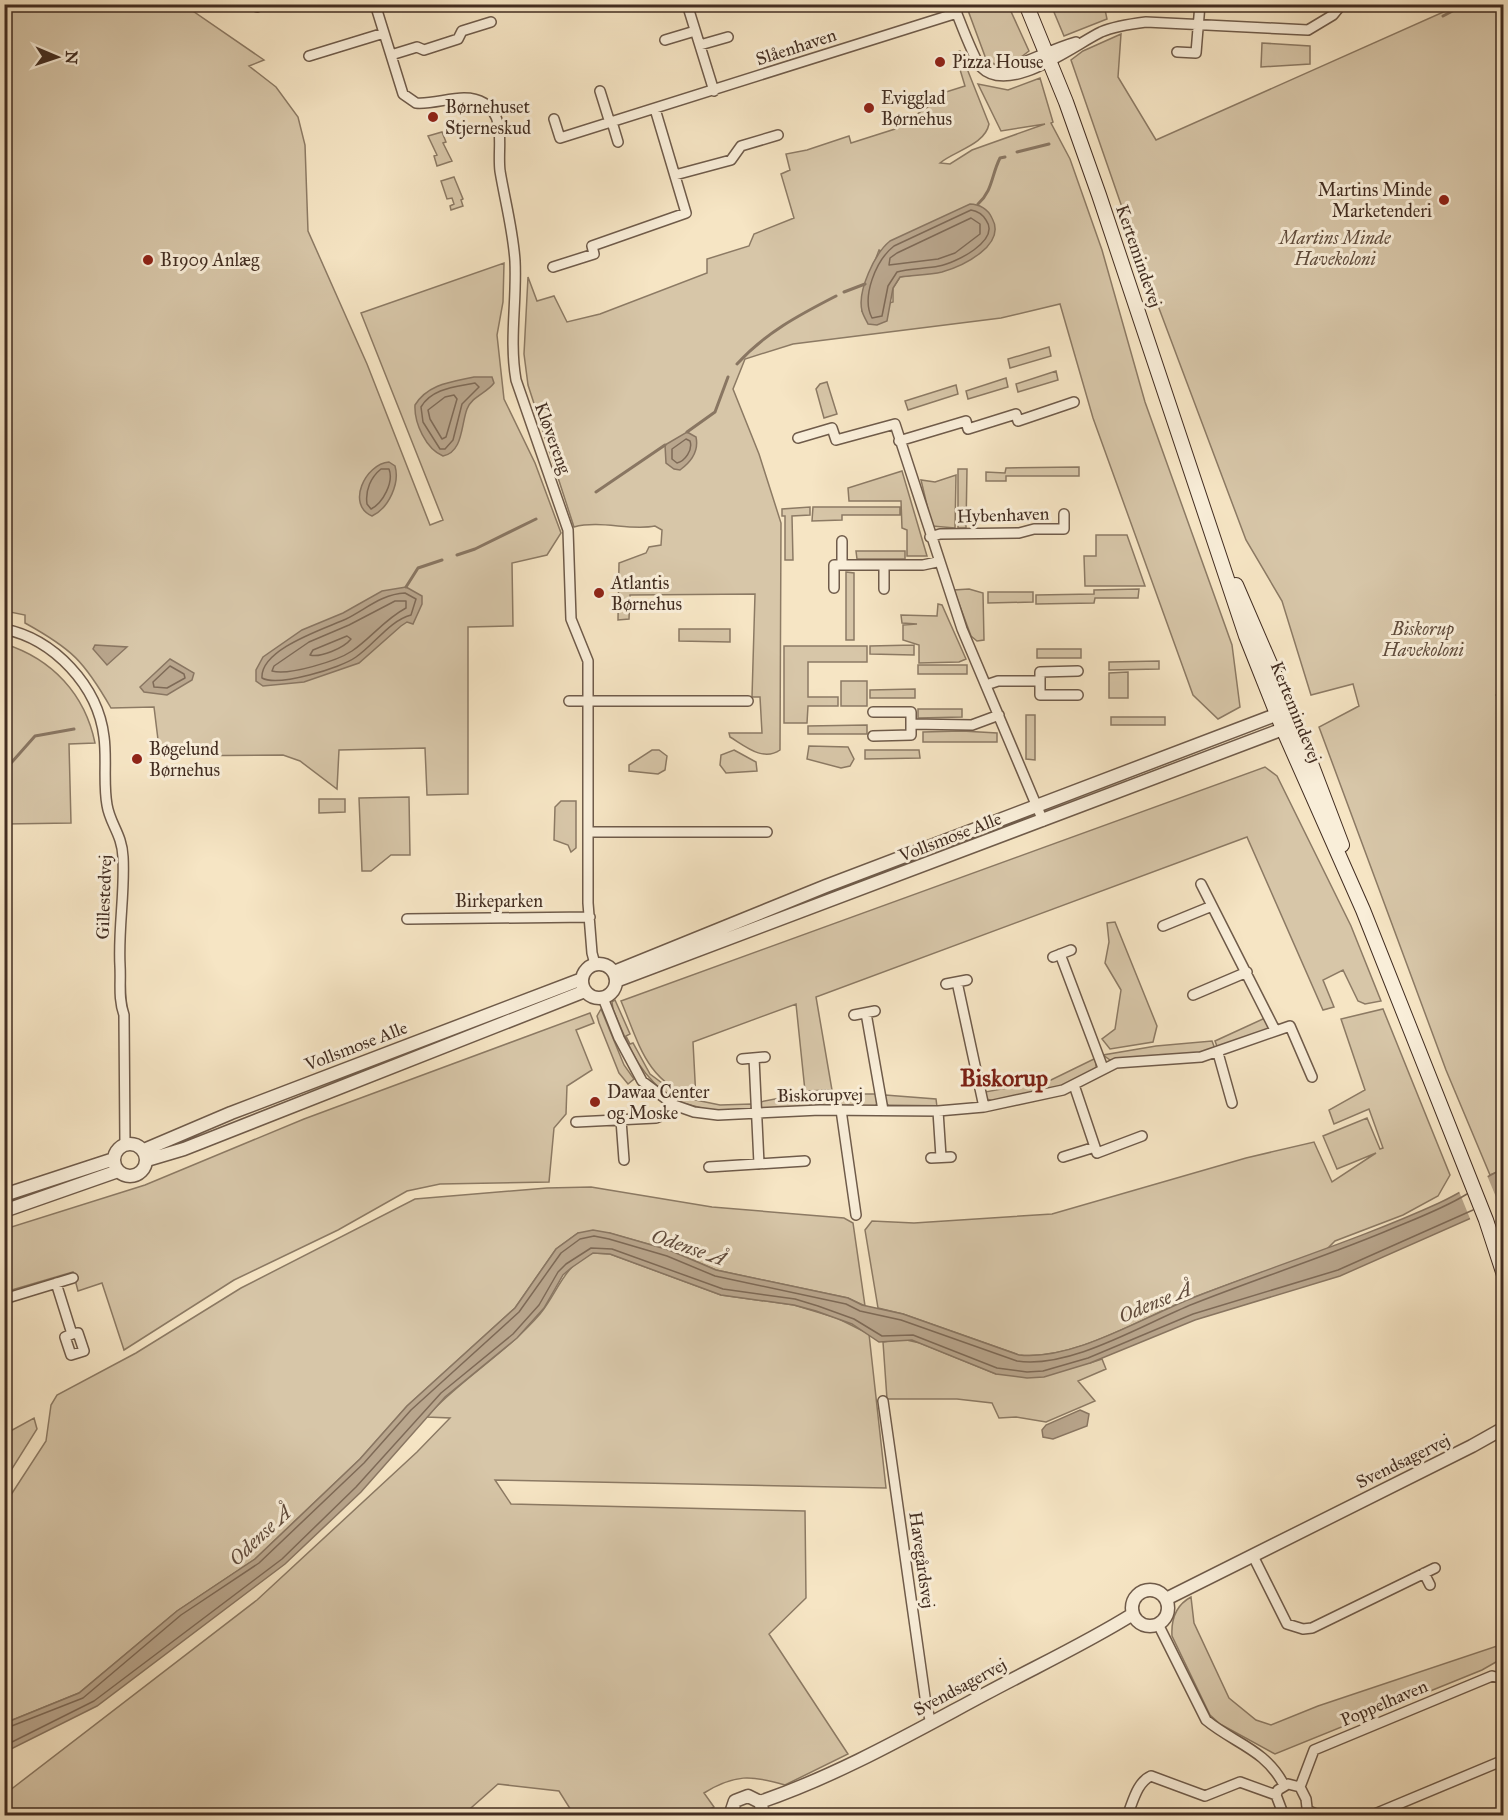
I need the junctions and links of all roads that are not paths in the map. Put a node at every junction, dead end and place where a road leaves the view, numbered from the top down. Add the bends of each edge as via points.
1 (375, 4) edge
2 (687, 4) edge
3 (1026, 4) edge
4 (1200, 4) edge
5 (1342, 4) edge
6 (955, 9) edge
7 (491, 22) dead end
8 (1197, 25) junction
9 (695, 31) junction
10 (384, 33) junction
11 (728, 37) dead end
12 (665, 40) dead end
13 (700, 45) junction
14 (1177, 52) dead end
15 (391, 55) junction
16 (309, 56) dead end
17 (1048, 56) junction
18 (714, 91) junction
19 (600, 92) dead end
20 (655, 109) junction
21 (554, 119) dead end
22 (611, 123) junction
23 (778, 135) dead end
24 (618, 142) dead end
25 (675, 175) junction
26 (553, 267) dead end
27 (1074, 402) dead end
28 (798, 438) dead end
29 (899, 441) junction
30 (1064, 514) dead end
31 (930, 537) junction
32 (842, 541) dead end
33 (937, 562) junction
34 (842, 565) junction
35 (884, 565) junction
36 (834, 588) dead end
37 (884, 589) dead end
38 (4, 629) edge
39 (1078, 671) dead end
40 (1040, 681) junction
41 (986, 685) junction
42 (1078, 694) dead end
43 (569, 701) dead end
44 (748, 701) dead end
45 (589, 702) junction
46 (873, 712) dead end
47 (1283, 712) junction
48 (999, 715) junction
49 (911, 724) junction
50 (1296, 724) junction
51 (1283, 729) junction
52 (873, 736) dead end
53 (1038, 805) junction
54 (1044, 821) junction
55 (589, 832) junction
56 (767, 832) dead end
57 (1201, 884) dead end
58 (1212, 906) junction
59 (1363, 910) junction
60 (590, 917) junction
61 (407, 919) dead end
62 (1163, 926) dead end
63 (1071, 950) dead end
64 (595, 964) junction
65 (1247, 972) junction
66 (615, 976) junction
67 (968, 980) dead end
68 (957, 982) junction
69 (946, 984) dead end
70 (584, 985) junction
71 (1193, 995) dead end
72 (603, 998) junction
73 (854, 1015) dead end
74 (1275, 1030) junction
75 (1218, 1053) junction
76 (754, 1058) junction
77 (765, 1058) dead end
78 (742, 1059) dead end
79 (1103, 1068) junction
80 (1312, 1077) dead end
81 (1074, 1085) junction
82 (1232, 1103) dead end
83 (674, 1105) junction
84 (984, 1107) junction
85 (841, 1110) junction
86 (883, 1110) junction
87 (938, 1111) junction
88 (757, 1113) junction
89 (621, 1120) junction
90 (576, 1122) dead end
91 (1142, 1136) dead end
92 (125, 1144) junction
93 (1095, 1146) junction
94 (146, 1155) junction
95 (941, 1157) dead end
96 (1063, 1157) dead end
97 (624, 1160) dead end
98 (805, 1161) dead end
99 (759, 1164) junction
100 (116, 1165) junction
101 (709, 1167) dead end
102 (4, 1195) edge
103 (4, 1210) edge
104 (856, 1215) dead end
105 (1486, 1218) junction
106 (1503, 1246) edge
107 (1503, 1273) edge
108 (73, 1278) dead end
109 (56, 1283) junction
110 (4, 1299) edge
111 (72, 1334) dead end
112 (883, 1401) dead end
113 (1503, 1428) edge
114 (1503, 1437) edge
115 (1472, 1446) junction
116 (1253, 1556) junction
117 (1435, 1568) dead end
118 (1424, 1573) junction
119 (1430, 1585) dead end
120 (1166, 1599) junction
121 (1133, 1614) junction
122 (1158, 1624) junction
123 (1503, 1679) edge
124 (931, 1723) junction
125 (1503, 1760) edge
126 (1284, 1785) junction
127 (1300, 1787) junction
128 (1276, 1795) junction
129 (763, 1810) edge
130 (1309, 1813) edge
131 (728, 1814) edge
132 (1127, 1815) edge
133 (1284, 1815) edge
134 (1321, 1815) edge
135 (1370, 1815) edge

1 - 10 street, Kløvereng
2 - 9 street
3 - 17 main road, Kertemindevej
4 - 8 street
5 - 8 street, Slåenhaven via 1333,15 1308,30
6 - 17 street, Slåenhaven via 982,68 998,76 1013,77
6 - 18 street, Slåenhaven
7 - 15 street via 462,31 458,39
8 - 14 street via 1196,53
8 - 17 street, Slåenhaven via 1122,25
9 - 12 street
9 - 13 street
10 - 15 street, Kløvereng
10 - 16 street
11 - 13 street
13 - 18 street
15 - 45 street, Kløvereng via 408,99 426,104 457,98 481,101 495,114 500,130 500,169 515,261 512,357 523,404 568,530 571,612 573,626 587,653
17 - 47 main road, Kertemindevej via 1209,523
18 - 20 street, Slåenhaven
19 - 22 street
20 - 22 street, Slåenhaven
20 - 25 street
21 - 22 street, Slåenhaven via 560,138
22 - 24 street
23 - 25 street via 741,146 731,160
25 - 26 street via 686,213 592,246 594,254
27 - 29 street via 1018,421 1016,414 968,429 966,421
28 - 29 street via 832,428 836,440 895,424
29 - 31 street
30 - 31 street, Hybenhaven via 1064,529
31 - 33 street
32 - 34 street
33 - 35 street
33 - 41 street
34 - 35 street
34 - 36 street via 834,565
35 - 37 street
38 - 92 street, Gillestedvej via 52,651 72,669 92,700 104,735 107,809 117,828 123,856 118,949 119,1000 124,1015
39 - 40 street via 1040,672
40 - 41 street via 998,681
40 - 42 street via 1040,695
41 - 48 street
43 - 45 street
44 - 45 street
45 - 55 street, Kløvereng
46 - 49 street via 911,712
47 - 50 main road, Kertemindevej
47 - 51 main road, Kertemindevej
47 - 53 street, Vollsmose Alle
48 - 49 street via 972,724
48 - 53 street
49 - 52 street via 911,735
50 - 51 street, Vollsmose Alle
50 - 59 main road, Kertemindevej
51 - 54 street, Vollsmose Alle
51 - 59 main road, Kertemindevej
53 - 54 street
53 - 66 street, Vollsmose Alle
54 - 66 street, Vollsmose Alle
55 - 56 street
55 - 60 street, Kløvereng
57 - 58 street
58 - 62 street
58 - 65 street
59 - 105 main road, Kertemindevej
60 - 61 street, Birkeparken
60 - 64 street, Kløvereng
63 - 79 street via 1057,956
64 - 66 street via 605,965
64 - 70 street via 585,970
65 - 71 street
65 - 74 street
66 - 72 street via 613,991
67 - 68 street
68 - 69 street
68 - 84 street
70 - 72 street via 594,997
70 - 94 street, Vollsmose Alle via 231,1113
72 - 83 street, Biskorupvej via 642,1081
73 - 86 street, Biskorupvej via 870,1012
74 - 75 street, Biskorupvej
74 - 80 street via 1290,1026
75 - 79 street, Biskorupvej via 1181,1060 1116,1063
75 - 82 street
76 - 77 street
76 - 78 street
76 - 88 street, Biskorupvej
79 - 81 street, Biskorupvej
81 - 84 street, Biskorupvej
81 - 93 street
83 - 88 street, Biskorupvej via 718,1115
83 - 89 street via 656,1118
84 - 87 street, Biskorupvej
85 - 86 street, Biskorupvej
85 - 88 street, Biskorupvej
85 - 104 street
86 - 87 street, Biskorupvej
87 - 95 street
88 - 99 street, Biskorupvej
89 - 90 street
89 - 97 street
91 - 93 street via 1097,1153
92 - 94 street via 136,1144
92 - 100 street via 119,1147
93 - 96 street
94 - 100 street via 144,1170 134,1176
98 - 99 street
99 - 101 street
100 - 102 street
100 - 103 street
105 - 106 main road, Kertemindevej
105 - 107 main road, Kertemindevej
108 - 109 street
109 - 110 street
109 - 111 street
112 - 124 street, Havegårdsvej
113 - 115 street, Svendsagervej
114 - 115 street, Svendsagervej via 1487,1445
115 - 116 street, Svendsagervej
116 - 118 street via 1287,1624 1303,1629
116 - 120 street, Svendsagervej
117 - 118 street
118 - 119 street
120 - 121 street via 1155,1590 1141,1592 1133,1602
120 - 122 street via 1166,1616
121 - 122 street via 1146,1625
121 - 124 street, Svendsagervej via 1091,1641
122 - 126 street via 1206,1720 1270,1762
123 - 127 street, Poppelhaven via 1492,1676 1314,1750
124 - 129 street, Svendsagervej
125 - 135 street
126 - 127 street
126 - 128 street
127 - 130 street
128 - 132 street via 1240,1782 1205,1796 1151,1776 1139,1787
128 - 133 street
129 - 131 street via 748,1796 732,1804
130 - 134 street

